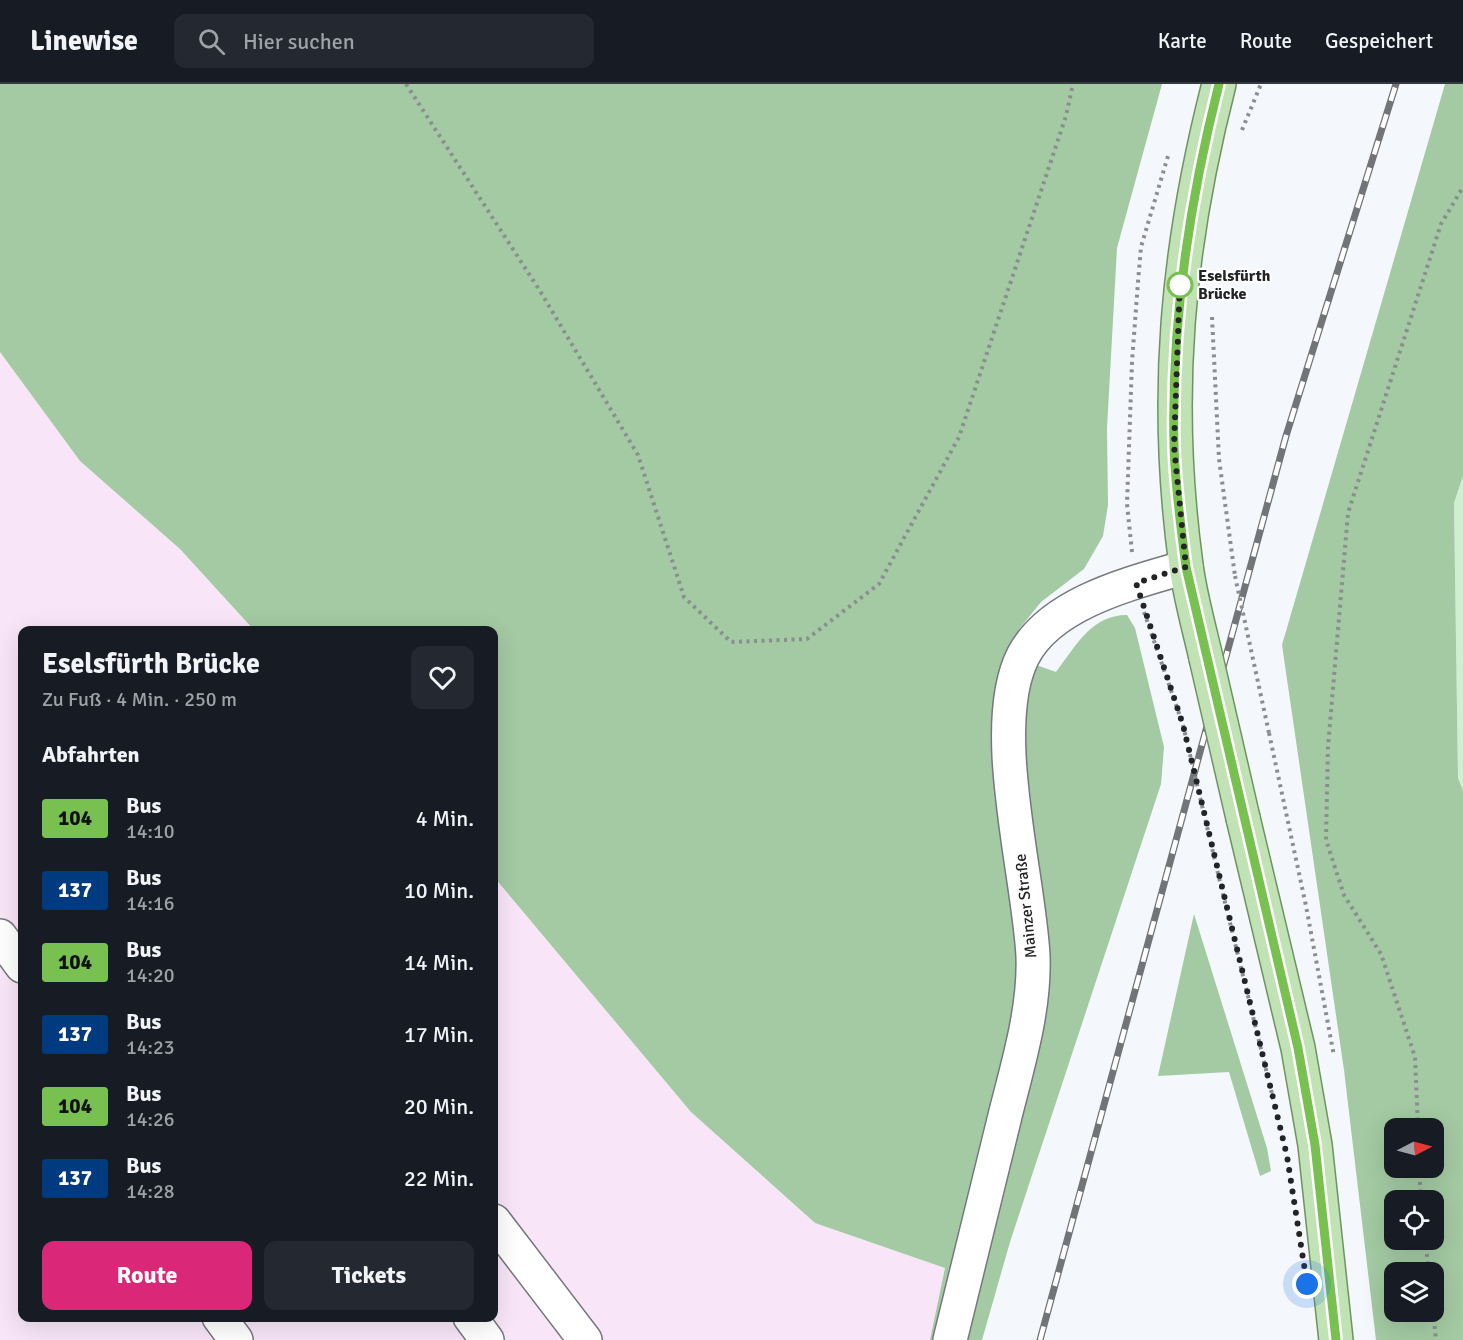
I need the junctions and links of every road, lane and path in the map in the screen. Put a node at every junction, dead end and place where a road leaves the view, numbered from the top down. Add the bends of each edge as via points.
1 (406, 84) edge
2 (1073, 84) edge
3 (1219, 84) edge
4 (1261, 84) edge
5 (1240, 135) dead end
6 (1171, 147) dead end
7 (1463, 187) edge
8 (1213, 306) dead end
9 (1186, 567) junction
10 (1136, 583) junction
11 (1269, 733) dead end
12 (0, 936) edge
13 (18, 961) edge
14 (1273, 1100) dead end
15 (1418, 1118) edge
16 (498, 1226) edge
17 (223, 1322) edge
18 (474, 1322) edge
19 (1434, 1322) edge
20 (236, 1340) edge
21 (488, 1340) edge
22 (585, 1340) edge
23 (950, 1340) edge
24 (1336, 1340) edge
25 (1436, 1340) edge

1 - 2 path via 540,291 638,455 684,597 730,642 807,639 879,584 958,437 1066,116
3 - 9 main road via 1191,206 1180,281 1174,446
4 - 5 path
6 - 10 path via 1141,247 1138,282 1127,504
7 - 15 path via 1441,224 1348,513 1328,747 1326,840 1344,895 1381,954 1415,1057
8 - 11 path, bridge via 1220,459 1235,576
9 - 10 street, Mainzer Straße
9 - 24 main road, bridge via 1298,1048 1315,1145
10 - 14 path, bridge via 1183,725
10 - 23 street, Mainzer Straße via 1083,602 1042,631 1024,655 1012,685 1009,756 1033,957 1028,1023
12 - 13 street
16 - 22 street
17 - 20 street
18 - 21 street
19 - 25 path

